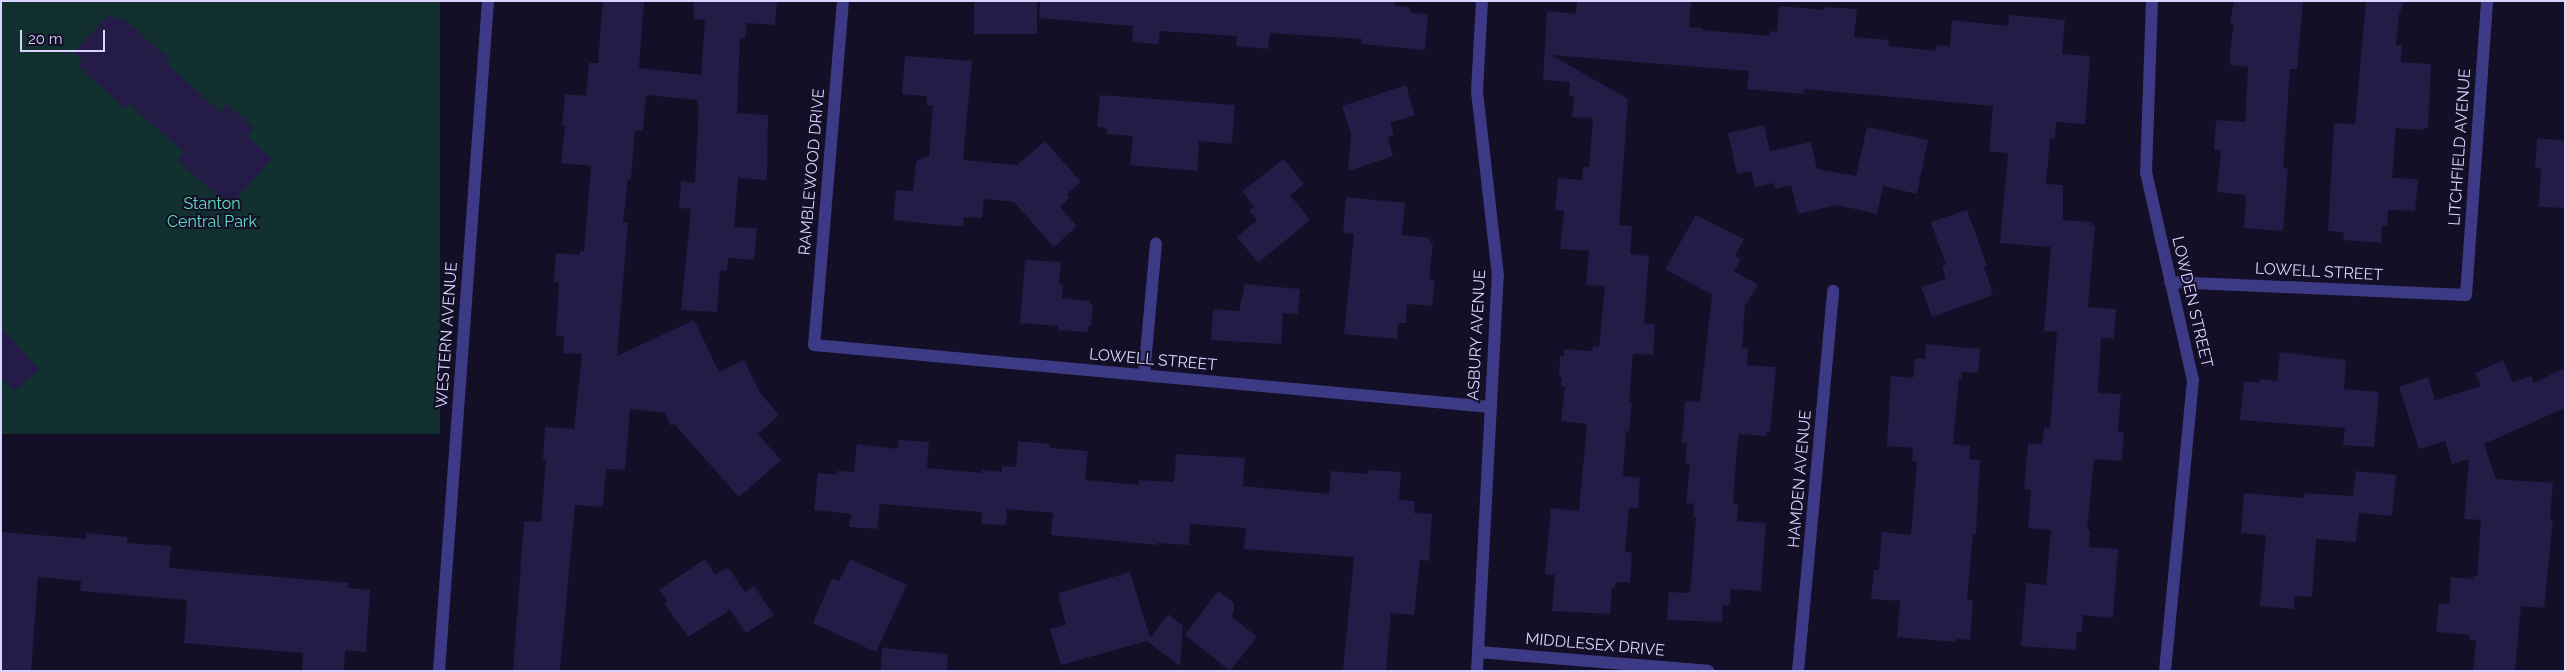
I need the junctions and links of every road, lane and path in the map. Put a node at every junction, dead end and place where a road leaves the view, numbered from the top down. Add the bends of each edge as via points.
1 (488, 1) edge
2 (843, 1) edge
3 (1482, 1) edge
4 (2152, 1) edge
5 (2487, 1) edge
6 (1156, 244) dead end
7 (2170, 282) junction
8 (1833, 291) dead end
9 (2466, 295) joint
10 (814, 345) joint
11 (1144, 375) junction
12 (1490, 407) junction
13 (1479, 652) junction
14 (438, 671) edge
15 (1477, 671) edge
16 (1708, 671) edge
17 (1798, 671) edge
18 (2165, 671) edge

1 - 14 street, WESTERN AVENUE
2 - 10 street, RAMBLEWOOD DRIVE
3 - 12 street, ASBURY AVENUE via 1477,91 1498,276
4 - 7 street, LOWDEN STREET via 2146,172
5 - 9 street, LITCHFIELD AVENUE
6 - 11 street
7 - 9 street, LOWELL STREET
7 - 18 street, LOWDEN STREET via 2193,380
8 - 17 street, HAMDEN AVENUE
10 - 11 street, LOWELL STREET
11 - 12 street, LOWELL STREET
12 - 13 street, ASBURY AVENUE
13 - 15 street, ASBURY AVENUE
13 - 16 street, MIDDLESEX DRIVE

